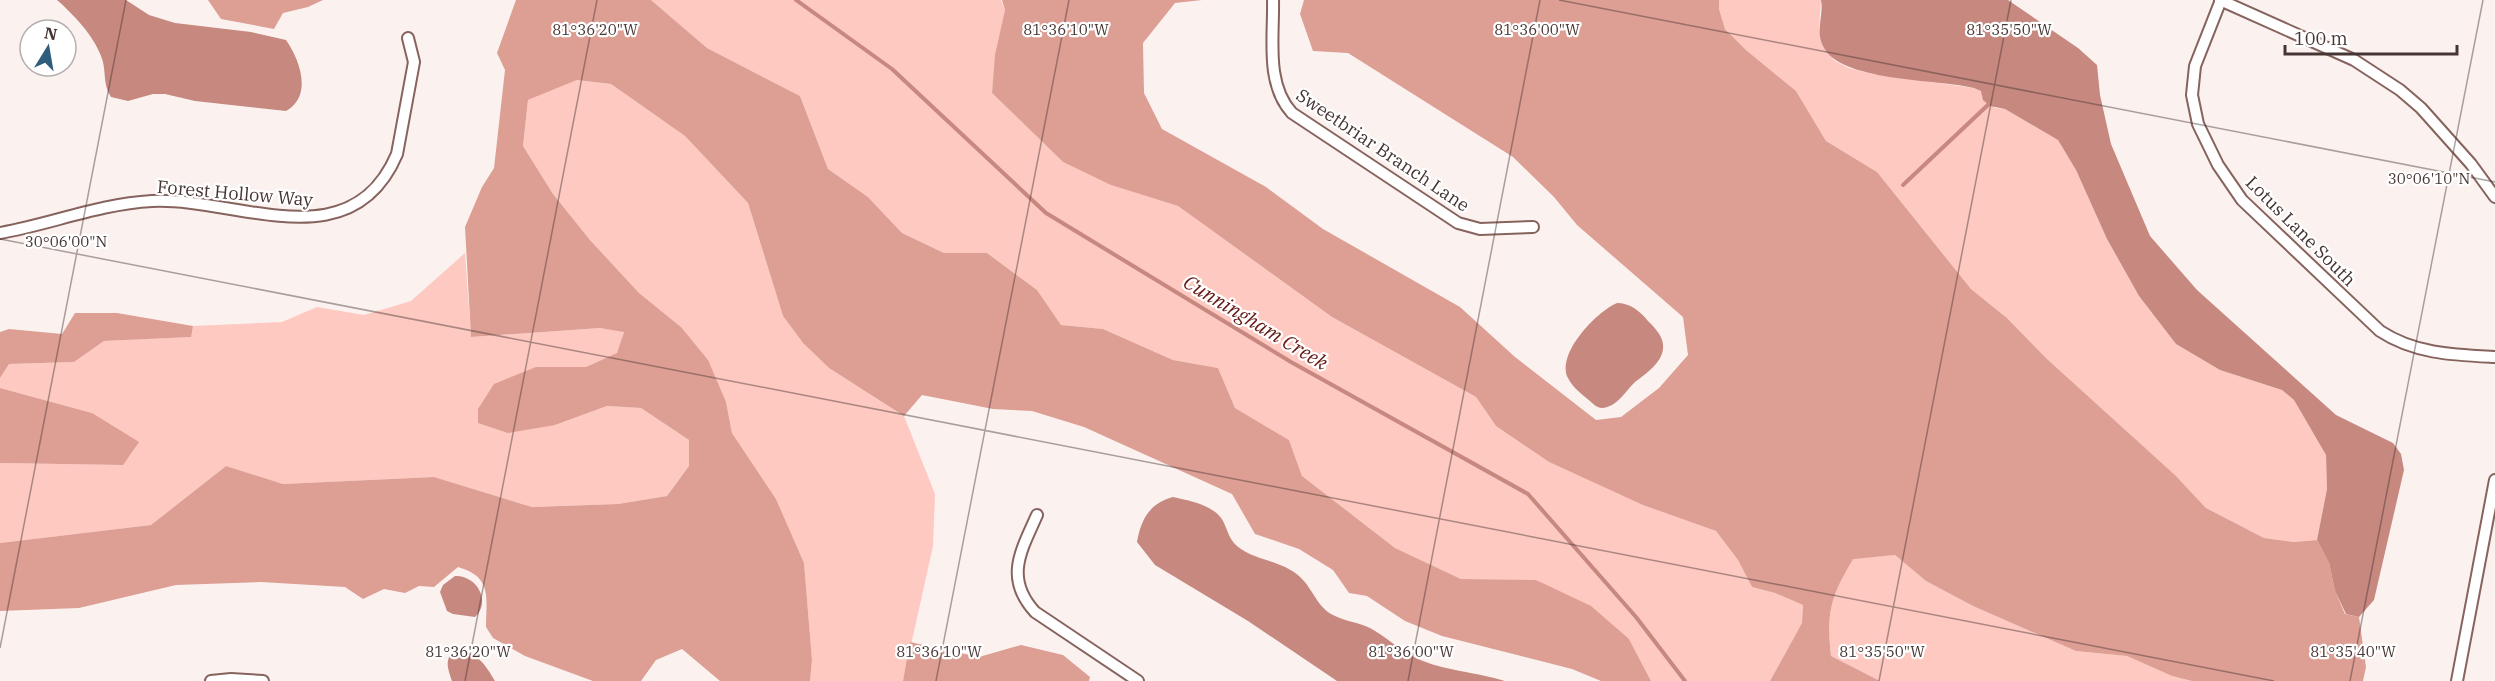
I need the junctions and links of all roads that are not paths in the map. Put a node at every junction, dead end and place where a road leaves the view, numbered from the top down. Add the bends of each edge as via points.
1 (1273, 0) edge
2 (2221, 0) edge
3 (408, 38) dead end
4 (2495, 197) edge
5 (1533, 227) dead end
6 (0, 232) edge
7 (2495, 357) edge
8 (2495, 480) edge
9 (1036, 515) dead end
10 (1125, 678) edge
11 (212, 681) edge
12 (263, 681) edge
13 (1138, 681) edge
14 (2457, 681) edge

1 - 5 street, Sweetbriar Branch Lane via 1276,87 1292,113 1458,223 1480,229
2 - 4 street via 2354,60 2400,90 2471,164
2 - 7 street, Lotus Lane South via 2194,66 2192,95 2198,124 2229,183 2262,220 2395,341 2430,352
3 - 6 street, Forest Hollow Way via 414,62 397,154 379,185 351,207 308,218 154,201 95,208
8 - 14 street
9 - 10 street via 1019,557 1021,593 1035,612
10 - 13 street
11 - 12 street

